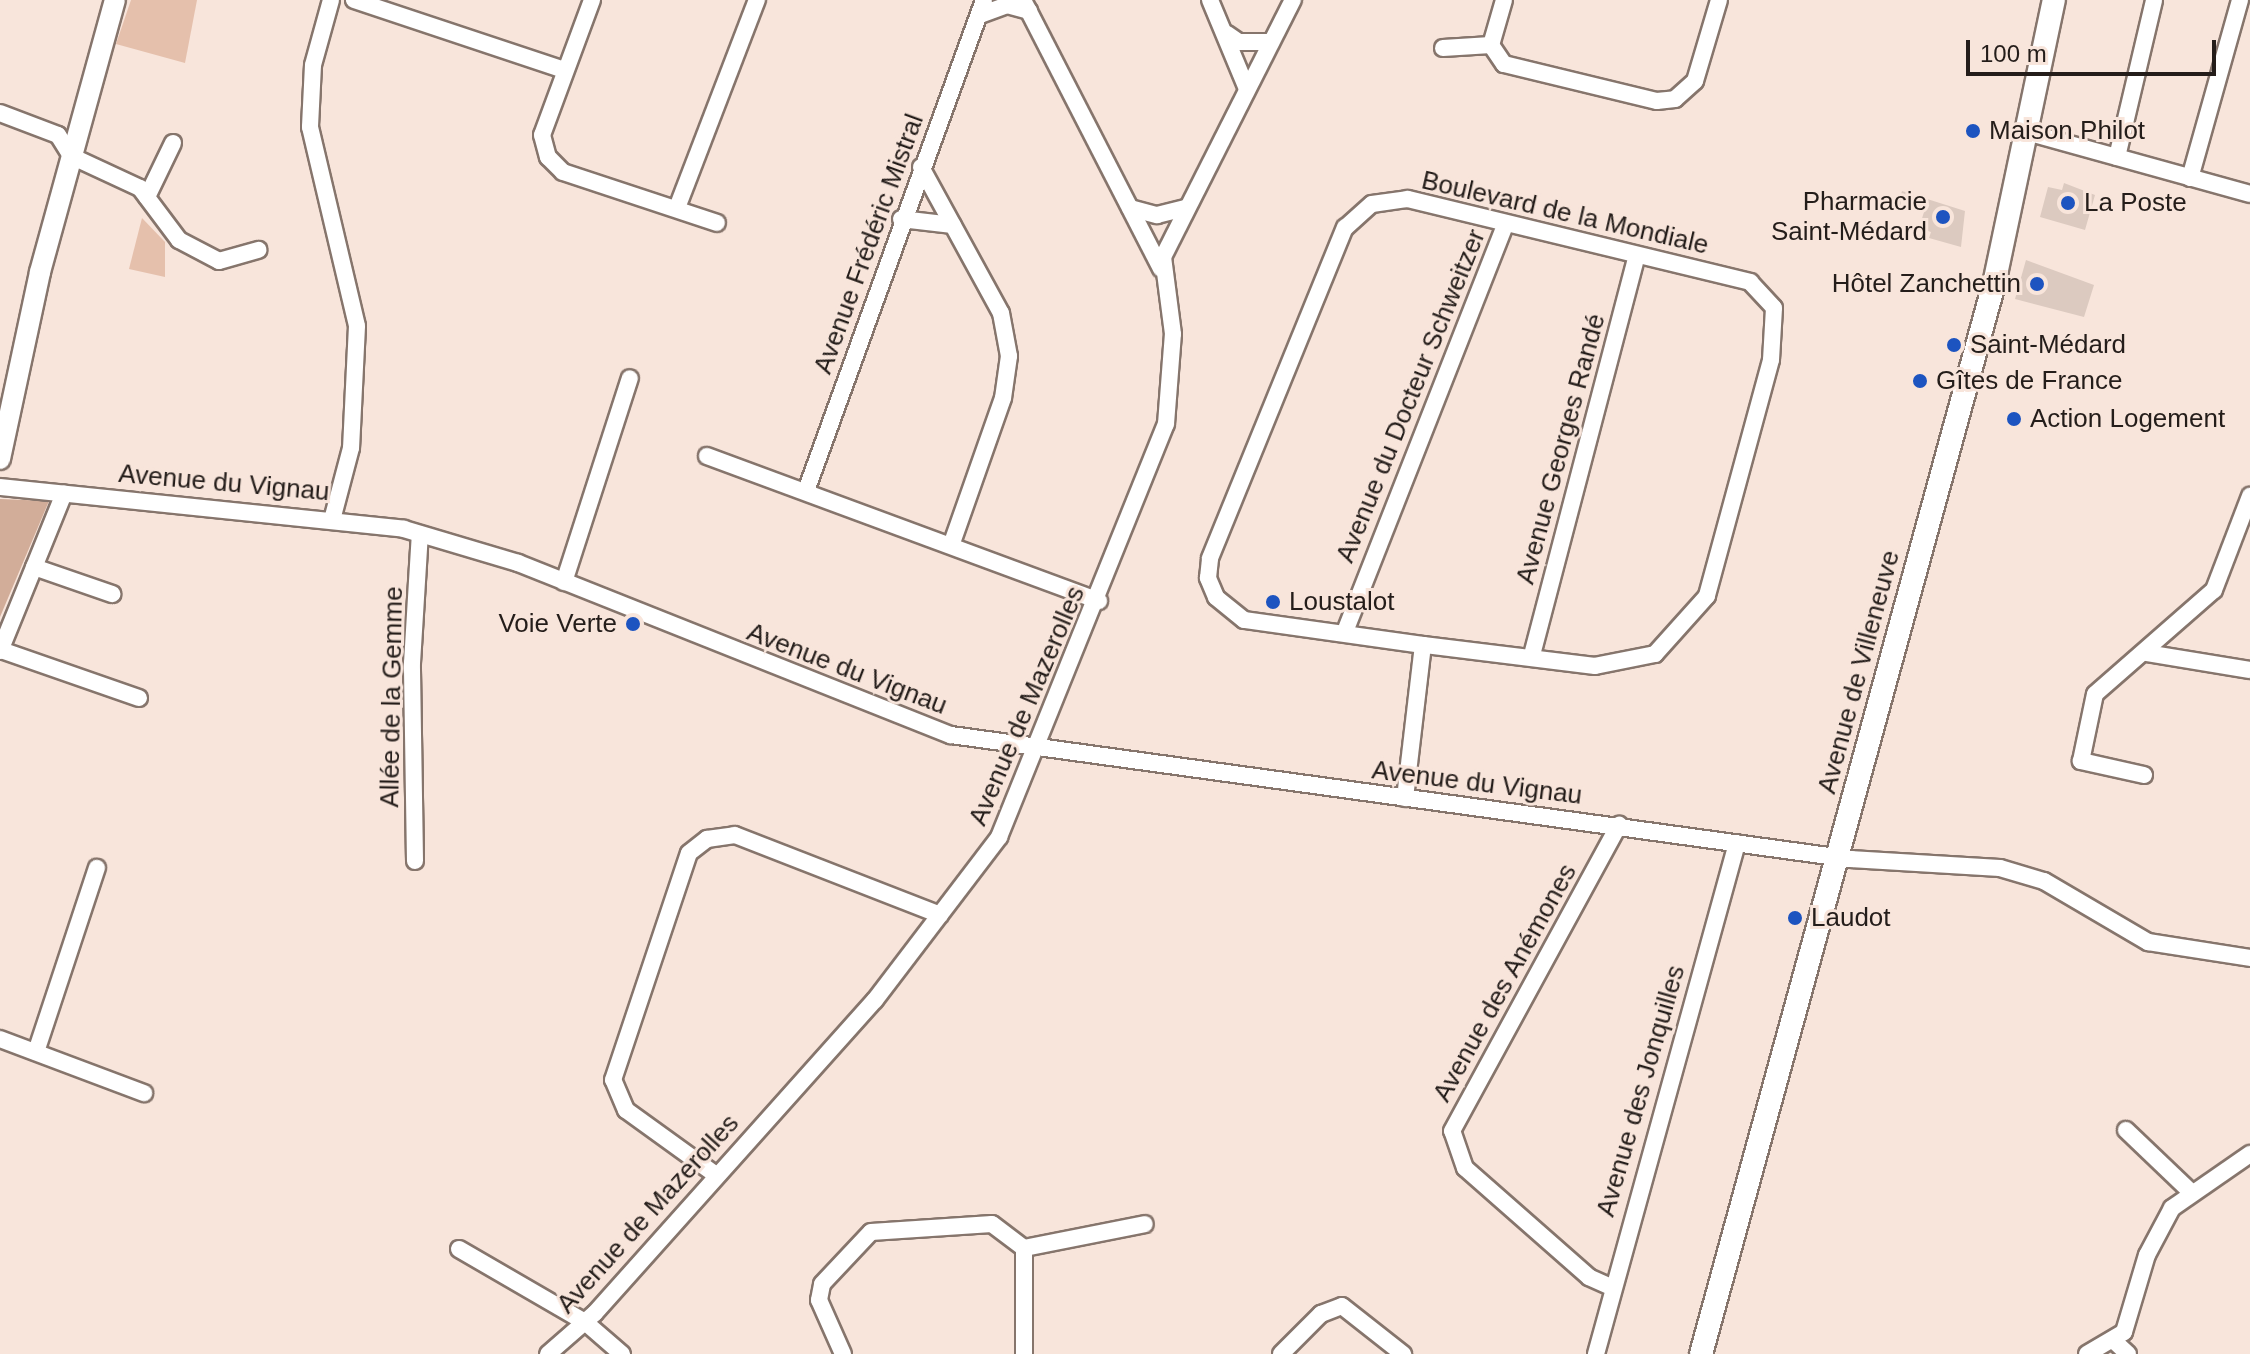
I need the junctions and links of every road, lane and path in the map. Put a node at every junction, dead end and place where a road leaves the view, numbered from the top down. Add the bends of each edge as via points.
1 (115, 0) edge
2 (331, 0) edge
3 (354, 0) edge
4 (592, 0) edge
5 (757, 0) edge
6 (1210, 0) edge
7 (1293, 0) edge
8 (1504, 0) edge
9 (1719, 0) edge
10 (2054, 0) edge
11 (2154, 0) edge
12 (2240, 0) edge
13 (1026, 5) edge
14 (982, 7) edge
15 (1227, 34) junction
16 (1271, 42) junction
17 (1491, 45) junction
18 (1443, 48) dead end
19 (565, 70) junction
20 (1247, 89) junction
21 (0, 113) edge
22 (2030, 133) junction
23 (173, 143) dead end
24 (71, 156) junction
25 (2117, 157) junction
26 (921, 167) junction
27 (2190, 178) junction
28 (2250, 194) edge
29 (147, 197) junction
30 (677, 208) junction
31 (1130, 208) junction
32 (1186, 208) junction
33 (901, 219) junction
34 (717, 223) dead end
35 (953, 225) junction
36 (1505, 226) junction
37 (258, 250) dead end
38 (1637, 256) junction
39 (1161, 269) junction
40 (630, 378) dead end
41 (707, 456) dead end
42 (0, 459) edge
43 (0, 487) edge
44 (806, 491) junction
45 (64, 493) junction
46 (2250, 496) edge
47 (333, 516) junction
48 (420, 534) junction
49 (952, 543) junction
50 (34, 567) junction
51 (564, 582) junction
52 (112, 594) dead end
53 (1099, 601) junction
54 (1346, 629) junction
55 (1423, 645) junction
56 (0, 651) edge
57 (2146, 653) junction
58 (1532, 655) junction
59 (2250, 670) edge
60 (139, 698) dead end
61 (1040, 749) junction
62 (2144, 775) dead end
63 (1405, 798) junction
64 (1619, 825) junction
65 (1737, 843) junction
66 (1838, 856) junction
67 (415, 861) dead end
68 (97, 868) dead end
69 (940, 915) junction
70 (2249, 962) edge
71 (2, 1045) edge
72 (36, 1052) junction
73 (144, 1093) dead end
74 (2126, 1130) dead end
75 (2250, 1154) edge
76 (716, 1175) junction
77 (2192, 1193) junction
78 (1145, 1224) dead end
79 (1024, 1248) junction
80 (459, 1249) dead end
81 (1611, 1287) junction
82 (585, 1322) junction
83 (2114, 1341) junction
84 (548, 1354) edge
85 (622, 1354) edge
86 (843, 1354) edge
87 (1024, 1354) edge
88 (1281, 1354) edge
89 (1403, 1354) edge
90 (1596, 1354) edge
91 (1701, 1354) edge
92 (2087, 1354) edge
93 (2128, 1354) edge

1 - 24 street
2 - 47 street via 313,65 310,127 357,326 351,448
3 - 19 street
4 - 19 street
5 - 30 street
6 - 15 street
7 - 16 street
8 - 17 street
9 - 17 street via 1695,81 1675,99 1657,101 1504,64
10 - 22 main road, Avenue de Villeneuve
11 - 25 street
12 - 27 street
13 - 14 street, Avenue Frédéric Mistral
13 - 31 street, Avenue de Mazerolles
14 - 26 street, Avenue Frédéric Mistral
15 - 16 street via 1239,42
15 - 20 street
16 - 20 street
17 - 18 street
19 - 30 street via 542,135 548,157 563,172
20 - 32 street
21 - 24 street via 58,135
22 - 25 street
22 - 66 main road, Avenue de Villeneuve
23 - 29 street
24 - 29 street
24 - 42 street
25 - 27 street
26 - 33 street, Avenue Frédéric Mistral
26 - 35 street
27 - 28 street
29 - 37 street via 179,240 219,261
30 - 34 street
31 - 32 street via 1157,215
31 - 39 street, Avenue de Mazerolles
32 - 39 street
33 - 35 street
33 - 44 street, Avenue Frédéric Mistral
35 - 49 street via 1001,313 1009,356 1003,398
36 - 38 street, Boulevard de la Mondiale
36 - 54 street, Avenue du Docteur Schweitzer
36 - 54 street, Boulevard de la Mondiale via 1408,199 1372,204 1352,220 1210,558 1208,578 1216,597 1244,620
38 - 58 street, Avenue Georges Randé
38 - 58 street, Boulevard de la Mondiale via 1750,282 1774,308 1771,360 1707,596 1691,621 1655,654 1634,662 1595,666
39 - 53 street, Avenue de Mazerolles via 1173,334 1166,424
40 - 51 street
41 - 44 street
43 - 45 street, Avenue du Vignau
44 - 49 street
45 - 47 street, Avenue du Vignau
45 - 50 street
46 - 57 street via 2234,523 2214,590
47 - 48 street, Avenue du Vignau
48 - 51 street, Avenue du Vignau
48 - 67 street, Allée de la Gemme via 412,663
49 - 53 street
50 - 52 street
50 - 56 street
51 - 61 street, Avenue du Vignau via 891,716
53 - 61 street, Avenue de Mazerolles
54 - 55 street, Boulevard de la Mondiale
55 - 58 street, Boulevard de la Mondiale
55 - 63 street
56 - 60 street
57 - 59 street
57 - 62 street via 2110,674 2095,694 2081,761
61 - 63 street, Avenue du Vignau
61 - 69 street, Avenue de Mazerolles via 999,837
63 - 64 street, Avenue du Vignau
64 - 65 street, Avenue du Vignau
64 - 81 street, Avenue des Anémones via 1452,1131 1465,1168 1589,1277
65 - 66 street, Avenue du Vignau
65 - 81 street, Avenue des Jonquilles
66 - 70 street, Avenue du Vignau via 2000,868 2055,886 2148,942
66 - 91 main road, Avenue de Villeneuve
68 - 72 street
69 - 76 street, Avenue de Mazerolles via 875,1000
69 - 76 street via 735,835 707,839 689,853 613,1080 626,1110
71 - 72 street
72 - 73 street
74 - 77 street
75 - 77 street
76 - 82 street, Avenue de Mazerolles
77 - 83 street via 2158,1230 2134,1311
78 - 79 street
79 - 86 street via 992,1224 871,1232 822,1284 819,1300
79 - 87 street
80 - 82 street
81 - 90 street, Avenue des Jonquilles
82 - 84 street, Avenue de Mazerolles
82 - 85 street
83 - 92 street
83 - 93 street
88 - 89 street via 1321,1314 1342,1306

